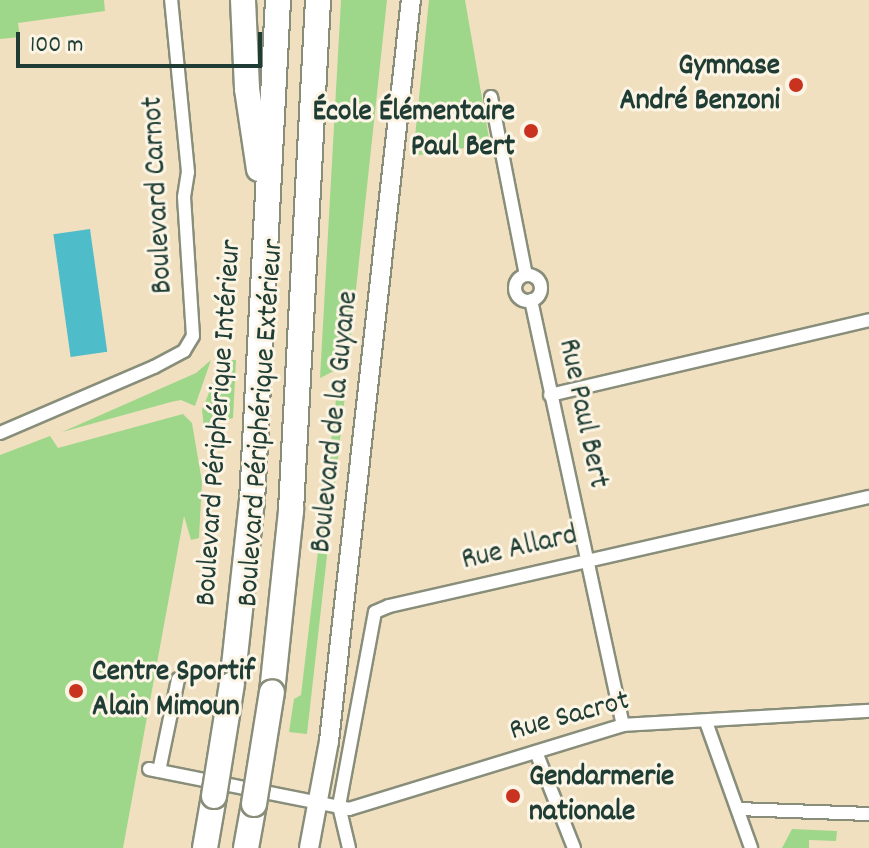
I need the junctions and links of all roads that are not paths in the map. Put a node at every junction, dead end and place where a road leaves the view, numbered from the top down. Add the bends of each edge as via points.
1 (171, 0) edge
2 (243, 0) edge
3 (278, 0) edge
4 (318, 0) edge
5 (411, 0) edge
6 (491, 97) dead end
7 (268, 226) junction
8 (869, 320) edge
9 (550, 395) junction
10 (0, 433) edge
11 (869, 497) edge
12 (586, 562) junction
13 (178, 679) dead end
14 (869, 711) edge
15 (706, 722) junction
16 (623, 725) junction
17 (536, 752) junction
18 (318, 801) junction
19 (339, 806) junction
20 (738, 809) junction
21 (869, 814) edge
22 (205, 848) edge
23 (246, 848) edge
24 (309, 848) edge
25 (349, 848) edge
26 (574, 848) edge
27 (751, 848) edge

1 - 10 street, Boulevard Carnot via 188,172 184,197 194,326 184,351
2 - 7 highway via 247,89
3 - 7 highway, Boulevard Périphérique Intérieur
4 - 23 highway, Boulevard Périphérique Extérieur, bridge via 291,510 272,692
5 - 18 street, Boulevard de la Guyane via 329,741
6 - 9 street, Rue Paul Bert via 526,275 536,278 541,288 531,300
7 - 22 highway, Boulevard Périphérique Intérieur, bridge via 252,501 232,684
8 - 9 street
9 - 12 street, Rue Paul Bert
11 - 12 street, Rue Allard
12 - 16 street, Rue Paul Bert
12 - 19 street, Rue Allard via 375,612
13 - 18 street via 154,770
14 - 15 street, Rue Sacrot
15 - 16 street, Rue Sacrot
15 - 20 street
16 - 17 street, Rue Sacrot
17 - 19 street, Rue Sacrot via 358,807
17 - 26 street
18 - 19 street
18 - 24 street, Boulevard de la Guyane
19 - 25 street
20 - 21 street
20 - 27 street

